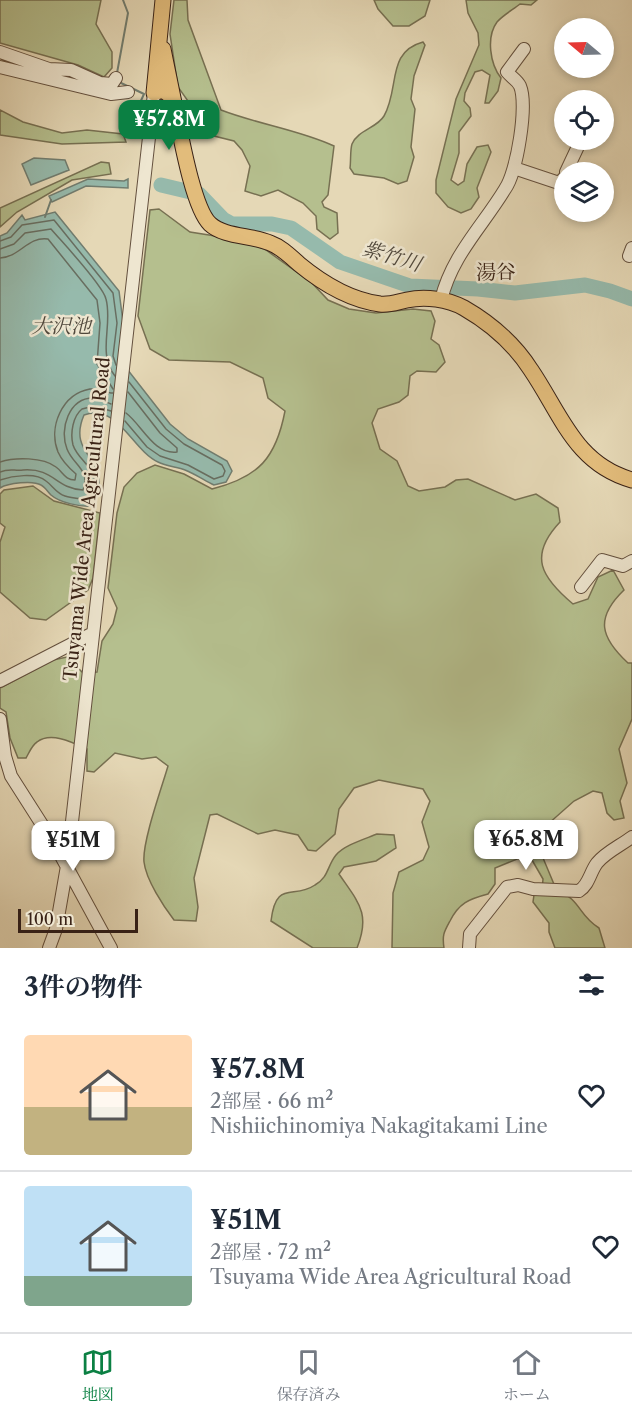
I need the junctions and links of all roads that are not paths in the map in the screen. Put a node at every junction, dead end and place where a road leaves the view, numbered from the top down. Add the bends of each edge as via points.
1 (163, 0) edge
2 (159, 37) junction
3 (524, 49) dead end
4 (0, 52) edge
5 (0, 67) edge
6 (116, 78) dead end
7 (128, 92) dead end
8 (153, 93) junction
9 (173, 98) junction
10 (514, 168) junction
11 (554, 182) edge
12 (444, 291) junction
13 (632, 480) edge
14 (632, 561) edge
15 (581, 587) dead end
16 (93, 633) junction
17 (0, 681) edge
18 (0, 719) edge
19 (632, 837) edge
20 (70, 839) junction
21 (55, 845) junction
22 (67, 866) junction
23 (63, 891) junction
24 (79, 891) junction
25 (49, 948) edge
26 (111, 948) edge
27 (469, 948) edge

1 - 2 main road
2 - 8 main road
2 - 9 main road
3 - 10 street via 507,72 521,89 520,140
4 - 6 street via 49,69 71,70 100,83 112,84
5 - 7 street via 111,94
8 - 9 main road via 163,90
8 - 16 street, Tsuyama Wide Area Agricultural Road
9 - 12 main road via 195,194 203,216 214,227 277,246 352,297 381,304
10 - 11 street
10 - 12 street via 506,189 466,243
12 - 13 main road via 500,335 528,366 581,449 610,473
14 - 15 street via 623,566 602,560
16 - 17 street
16 - 20 street, Tsuyama Wide Area Agricultural Road
18 - 21 street via 11,776
19 - 27 street via 603,857 579,891 507,887 470,934
20 - 21 street via 64,845
20 - 22 street, Tsuyama Wide Area Agricultural Road
21 - 22 street
22 - 23 street, Tsuyama Wide Area Agricultural Road
22 - 24 street
23 - 24 street via 71,887
23 - 25 street, Tsuyama Wide Area Agricultural Road
24 - 26 street

